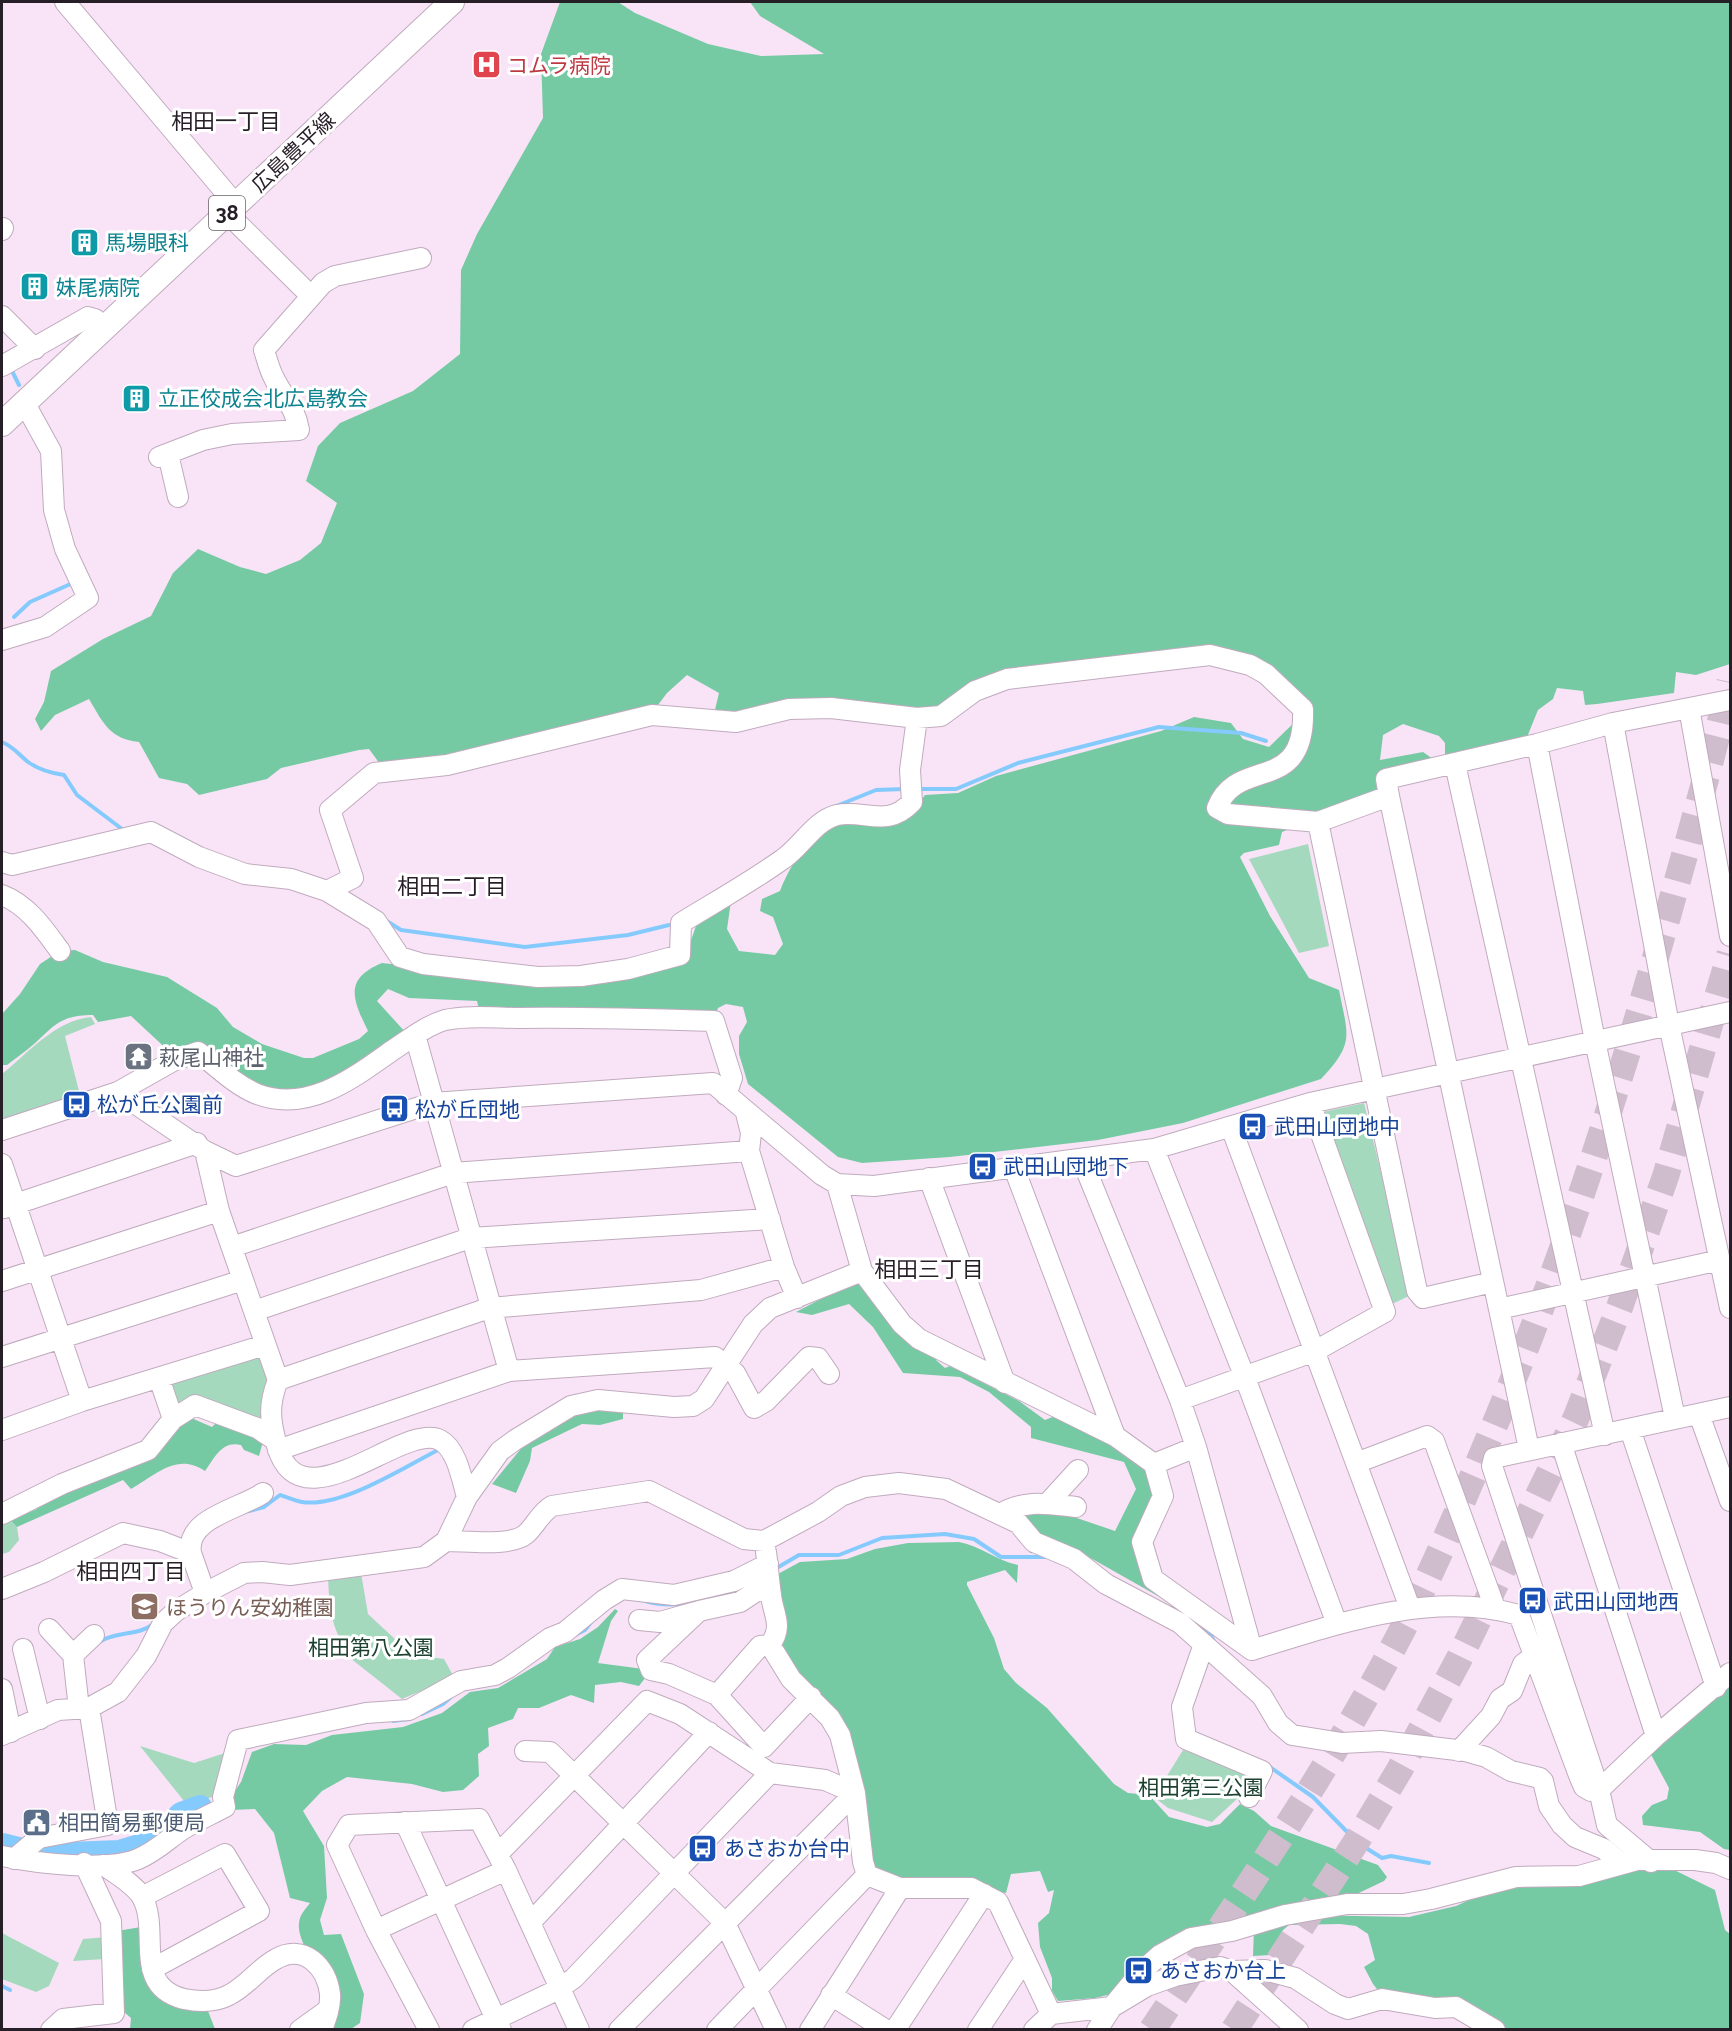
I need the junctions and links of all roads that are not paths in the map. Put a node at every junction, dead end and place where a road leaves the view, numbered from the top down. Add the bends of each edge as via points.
1 (64, 2) edge
2 (452, 2) edge
3 (231, 209) junction
4 (421, 258) dead end
5 (311, 296) junction
6 (2, 316) edge
7 (104, 329) junction
8 (35, 349) junction
9 (2, 366) edge
10 (24, 402) junction
11 (2, 424) edge
12 (178, 497) dead end
13 (2, 640) edge
14 (1731, 700) edge
15 (1689, 708) junction
16 (917, 718) junction
17 (1613, 723) junction
18 (1537, 744) junction
19 (1455, 764) junction
20 (1389, 796) junction
21 (1318, 822) junction
22 (7, 864) edge
23 (327, 891) junction
24 (8, 898) edge
25 (1731, 936) edge
26 (60, 951) dead end
27 (1731, 1012) edge
28 (1669, 1025) junction
29 (415, 1035) junction
30 (1595, 1041) junction
31 (1520, 1058) junction
32 (1450, 1073) junction
33 (1374, 1090) junction
34 (118, 1092) junction
35 (726, 1095) junction
36 (432, 1103) junction
37 (1310, 1103) junction
38 (746, 1113) junction
39 (1231, 1127) junction
40 (2, 1130) edge
41 (201, 1147) junction
42 (1154, 1149) junction
43 (749, 1151) junction
44 (1082, 1160) junction
45 (2, 1164) edge
46 (236, 1166) junction
47 (1014, 1168) junction
48 (453, 1173) junction
49 (929, 1178) junction
50 (210, 1180) junction
51 (837, 1184) junction
52 (8, 1207) edge
53 (219, 1211) junction
54 (770, 1219) junction
55 (470, 1239) junction
56 (232, 1247) junction
57 (1720, 1260) junction
58 (784, 1267) junction
59 (39, 1270) junction
60 (862, 1271) junction
61 (1647, 1276) junction
62 (243, 1280) junction
63 (2, 1281) edge
64 (1493, 1282) junction
65 (1728, 1287) edge
66 (1572, 1293) junction
67 (797, 1298) junction
68 (489, 1308) junction
69 (1731, 1308) edge
70 (1499, 1310) junction
71 (254, 1311) junction
72 (62, 1336) junction
73 (265, 1345) junction
74 (1315, 1351) junction
75 (2, 1357) edge
76 (726, 1365) junction
77 (509, 1371) junction
78 (829, 1374) dead end
79 (1244, 1375) junction
80 (159, 1378) junction
81 (278, 1380) junction
82 (1005, 1383) junction
83 (1180, 1400) junction
84 (82, 1401) junction
85 (1731, 1407) edge
86 (1699, 1414) junction
87 (1676, 1418) junction
88 (173, 1419) junction
89 (1630, 1429) junction
90 (2, 1430) edge
91 (1605, 1435) junction
92 (1115, 1436) junction
93 (1561, 1443) junction
94 (277, 1445) junction
95 (1196, 1447) junction
96 (1529, 1449) junction
97 (1356, 1463) junction
98 (1154, 1464) junction
99 (1078, 1470) dead end
100 (263, 1493) dead end
101 (467, 1497) junction
102 (1731, 1501) edge
103 (1047, 1504) junction
104 (1076, 1507) dead end
105 (2, 1514) edge
106 (1000, 1514) junction
107 (446, 1541) junction
108 (764, 1541) junction
109 (191, 1553) junction
110 (768, 1564) junction
111 (2, 1589) edge
112 (205, 1593) junction
113 (771, 1595) junction
114 (1410, 1608) junction
115 (1495, 1608) junction
116 (699, 1611) junction
117 (639, 1620) dead end
118 (1337, 1624) junction
119 (50, 1629) dead end
120 (94, 1635) dead end
121 (1204, 1644) junction
122 (770, 1645) junction
123 (23, 1649) dead end
124 (1252, 1650) junction
125 (73, 1655) junction
126 (1535, 1655) junction
127 (1731, 1673) edge
128 (1716, 1687) junction
129 (2, 1689) edge
130 (717, 1695) junction
131 (811, 1697) junction
132 (84, 1709) junction
133 (40, 1719) junction
134 (709, 1732) junction
135 (6, 1734) edge
136 (1656, 1736) junction
137 (525, 1750) dead end
138 (1459, 1751) junction
139 (770, 1773) junction
140 (573, 1774) junction
141 (1599, 1790) junction
142 (855, 1793) junction
143 (1249, 1797) dead end
144 (405, 1822) junction
145 (625, 1824) junction
146 (16, 1854) edge
147 (502, 1862) junction
148 (1651, 1862) junction
149 (93, 1864) junction
150 (1622, 1864) junction
151 (1731, 1869) edge
152 (675, 1871) junction
153 (867, 1875) junction
154 (900, 1888) junction
155 (984, 1894) junction
156 (142, 1897) junction
157 (440, 1900) junction
158 (531, 1922) junction
159 (725, 1923) junction
160 (376, 1930) junction
161 (1025, 1959) junction
162 (152, 1969) junction
163 (1232, 1971) junction
164 (757, 1987) junction
165 (559, 1989) junction
166 (831, 1995) junction
167 (1112, 2007) junction
168 (328, 2010) junction
169 (1052, 2013) junction
170 (499, 2024) edge
171 (51, 2030) edge
172 (300, 2030) edge
173 (322, 2030) edge
174 (429, 2030) edge
175 (473, 2030) edge
176 (579, 2030) edge
177 (619, 2030) edge
178 (717, 2030) edge
179 (776, 2030) edge
180 (810, 2030) edge
181 (886, 2030) edge
182 (895, 2030) edge
183 (978, 2030) edge
184 (1034, 2030) edge
185 (1097, 2030) edge
186 (1298, 2030) edge
187 (1495, 2030) edge

1 - 3 street
2 - 3 main road, 広島豊平線 / 38
3 - 5 street
3 - 7 main road, 広島豊平線 / 38
4 - 5 street via 335,276
5 - 12 street via 264,350 274,380 297,416 299,430 232,434 164,455
6 - 8 street
7 - 8 street via 88,317
7 - 10 main road, 広島豊平線 / 38
8 - 9 street
10 - 11 main road, 広島豊平線 / 38
10 - 13 street via 51,451 54,510 65,549 88,598 45,627
14 - 15 street
15 - 17 street
15 - 25 street
16 - 21 street via 941,716 975,691 1007,679 1210,655 1228,658 1266,674 1283,688 1303,710 1304,729 1291,762 1227,791 1217,808 1228,814
16 - 23 street via 831,708 789,709 736,722 652,715 447,765 374,773 330,810 352,878
16 - 23 street via 910,770 912,802 907,807 880,818 838,815 816,827 785,858 681,923 680,955 581,976 538,976 423,964 400,957 375,921
17 - 18 street
17 - 28 street
18 - 19 street
18 - 30 street
19 - 20 street via 1386,779
19 - 31 street
20 - 21 street
20 - 32 street
21 - 33 street
22 - 23 street via 151,832 199,857 245,874 291,879
22 - 24 street
24 - 26 street via 41,925
27 - 28 street
28 - 30 street
28 - 57 street
29 - 34 street via 347,1083 308,1096 258,1095 198,1052 173,1061
29 - 35 street via 447,1020 577,1017 714,1021 732,1078
29 - 36 street
30 - 31 street
30 - 61 street
31 - 32 street
31 - 66 street
32 - 33 street
32 - 64 street
33 - 37 street
33 - 64 street via 1417,1291 1423,1298
34 - 40 street
34 - 41 street
35 - 36 street via 713,1083
35 - 38 street
36 - 46 street
36 - 48 street
37 - 39 street
37 - 74 street via 1385,1312
38 - 43 street
38 - 51 street
39 - 42 street
39 - 74 street
41 - 46 street
41 - 50 street
41 - 52 street
42 - 44 street
42 - 79 street
43 - 48 street
43 - 54 street
44 - 47 street
44 - 83 street
45 - 52 street
46 - 50 street
47 - 49 street
47 - 92 street
48 - 55 street
48 - 56 street
49 - 51 street via 874,1186
49 - 82 street
50 - 53 street
51 - 60 street
52 - 59 street
53 - 56 street
53 - 59 street
54 - 55 street
54 - 58 street
55 - 68 street
55 - 71 street
56 - 62 street
57 - 61 street
57 - 65 street
58 - 67 street
58 - 68 street via 701,1290
59 - 63 street
59 - 72 street
60 - 67 street
60 - 82 street via 902,1324 919,1339
61 - 66 street
61 - 87 street
62 - 71 street
62 - 72 street
64 - 70 street
65 - 69 street
66 - 70 street
66 - 91 street
67 - 76 street via 770,1308 753,1324
68 - 77 street
68 - 81 street
70 - 96 street
71 - 73 street
72 - 75 street
72 - 84 street
73 - 80 street
73 - 81 street
74 - 79 street
74 - 97 street
76 - 77 street via 715,1357
76 - 78 street via 735,1373 754,1408 766,1401 808,1357 818,1358
76 - 101 street via 704,1399 693,1406 598,1400 572,1406 500,1451
77 - 94 street
79 - 83 street
79 - 118 street
80 - 84 street
80 - 88 street
81 - 94 street via 270,1398 269,1417
82 - 92 street
83 - 95 street
84 - 90 street
85 - 86 street
86 - 87 street
86 - 102 street
87 - 89 street
88 - 94 street via 195,1405 257,1428
88 - 105 street via 148,1449 62,1484
89 - 91 street
89 - 128 street
91 - 93 street
92 - 98 street
93 - 96 street
93 - 136 street
94 - 101 street via 290,1469 302,1475 321,1476 345,1472 426,1436 442,1440 450,1449
95 - 98 street
95 - 124 street
96 - 141 street via 1494,1458 1492,1466
97 - 114 street
97 - 115 street via 1427,1436 1434,1441
98 - 124 street via 1163,1496 1142,1542 1153,1579
99 - 103 street
100 - 109 street via 248,1503 218,1513 194,1533 189,1544
101 - 107 street
103 - 104 street
103 - 106 street via 1015,1505
106 - 108 street via 946,1489 917,1484 880,1485 841,1496
106 - 121 street via 1018,1523 1034,1542 1074,1559 1106,1584 1180,1623
107 - 108 street via 512,1542 526,1534 552,1506 649,1491 744,1539
107 - 112 street via 424,1557 404,1562 290,1575 244,1574
108 - 110 street
109 - 111 street via 123,1533
109 - 112 street
110 - 113 street
110 - 149 street via 734,1581 674,1595 622,1589 508,1668 495,1675 461,1681 409,1710 366,1713 238,1740 223,1797 225,1807 136,1860
112 - 132 street via 163,1623 146,1656 118,1692
113 - 116 street via 761,1588 740,1602
113 - 122 street via 779,1625
114 - 115 street
114 - 118 street
115 - 126 street via 1519,1615
116 - 117 street via 660,1622
116 - 130 street via 647,1660 651,1670
118 - 124 street
119 - 125 street
120 - 125 street
121 - 138 street via 1262,1695 1278,1723 1292,1735 1342,1743 1381,1741
121 - 143 street via 1182,1707 1186,1739 1262,1771
122 - 130 street via 760,1646
122 - 131 street via 791,1679
123 - 133 street
125 - 132 street
126 - 138 street via 1523,1664 1512,1691 1500,1699 1491,1716
126 - 141 street via 1584,1787
127 - 128 street
128 - 136 street
129 - 135 street
130 - 131 street via 764,1746
131 - 142 street via 840,1736
132 - 133 street via 58,1710
132 - 146 street via 108,1825 39,1839
133 - 135 street
134 - 139 street
134 - 140 street via 680,1714 647,1701
134 - 145 street
136 - 141 street
137 - 140 street via 550,1752
138 - 150 street via 1542,1779 1549,1806 1562,1825
139 - 142 street via 825,1780
139 - 152 street
140 - 145 street
140 - 147 street
141 - 148 street via 1607,1825
142 - 153 street
142 - 159 street
144 - 147 street via 479,1819
144 - 157 street
144 - 160 street via 349,1825 337,1845
145 - 152 street
145 - 158 street
146 - 149 street via 39,1863
147 - 157 street
147 - 158 street
148 - 150 street
148 - 151 street via 1695,1860
149 - 156 street
149 - 171 street via 111,1921 114,2013 63,2019
150 - 167 street via 1579,1876 1516,1877 1402,1904 1347,1904 1191,1938 1160,1955
152 - 159 street
152 - 165 street
153 - 154 street
153 - 164 street
154 - 155 street via 972,1888
154 - 166 street
155 - 161 street via 998,1902
155 - 182 street
156 - 162 street
156 - 162 street via 225,1854 259,1911
157 - 160 street
157 - 170 street
158 - 165 street
159 - 164 street
159 - 177 street
160 - 174 street
161 - 169 street
161 - 183 street
162 - 168 street via 154,1977 172,1994 208,2001 229,1995 277,1958 304,1955 314,1959 322,1971 330,1996
163 - 167 street via 1220,1967 1175,1976 1147,1986
163 - 186 street
163 - 187 street via 1265,1970 1295,1978 1348,2009 1382,1999 1435,2008 1456,2007
164 - 178 street
164 - 179 street
165 - 170 street
165 - 176 street
166 - 180 street
166 - 181 street
167 - 169 street
167 - 185 street
168 - 172 street
168 - 173 street
169 - 184 street
170 - 175 street

